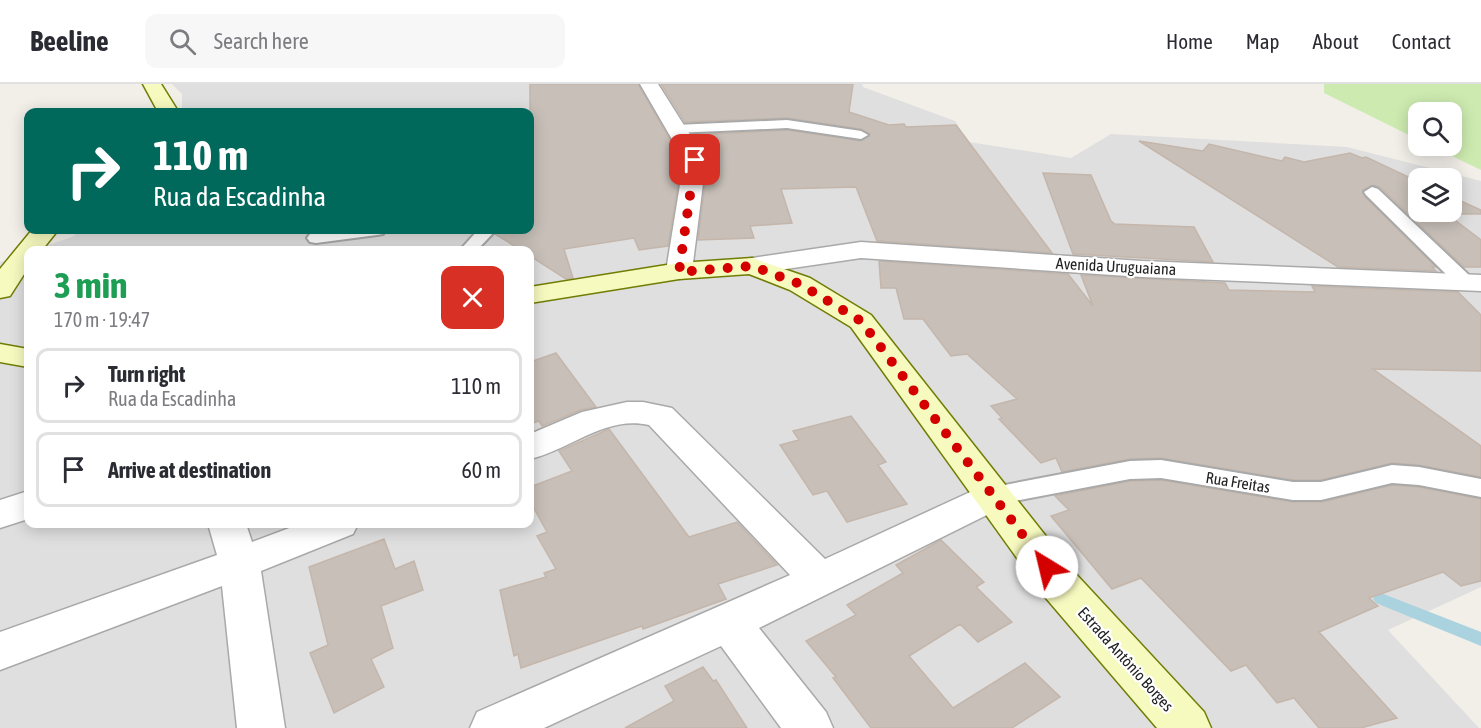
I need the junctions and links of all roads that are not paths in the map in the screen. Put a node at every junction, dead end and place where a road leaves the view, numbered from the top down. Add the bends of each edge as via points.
1 (152, 84) edge
2 (649, 84) edge
3 (166, 108) edge
4 (676, 129) junction
5 (861, 135) dead end
6 (1372, 192) dead end
7 (25, 234) edge
8 (42, 234) edge
9 (349, 234) edge
10 (483, 234) edge
11 (314, 239) edge
12 (32, 246) edge
13 (472, 246) edge
14 (0, 249) edge
15 (24, 257) edge
16 (752, 266) junction
17 (679, 272) junction
18 (1473, 282) edge
19 (0, 290) edge
20 (534, 294) edge
21 (0, 353) edge
22 (24, 357) edge
23 (534, 445) edge
24 (1481, 488) edge
25 (994, 496) junction
26 (24, 506) edge
27 (0, 514) edge
28 (228, 528) edge
29 (329, 528) edge
30 (240, 563) junction
31 (819, 579) junction
32 (729, 624) junction
33 (0, 651) edge
34 (261, 728) edge
35 (494, 728) edge
36 (809, 728) edge
37 (1187, 728) edge

1 - 3 street
2 - 4 street
4 - 5 lane via 787,124
4 - 17 street via 695,160
6 - 18 lane
7 - 14 street
8 - 12 street
9 - 11 lane
10 - 13 lane
15 - 19 street
16 - 17 street, Estrada Antônio Borges
16 - 18 street, Avenida Uruguaiana via 861,250 1142,268
16 - 25 street, Estrada Antônio Borges via 800,284 861,321
17 - 20 street, Estrada Antônio Borges
21 - 22 street
23 - 31 street via 615,413 644,410 660,416
24 - 25 lane, Rua Freitas via 1392,474 1321,491 1293,491 1161,469 1130,470
25 - 31 street
25 - 37 street, Estrada Antônio Borges via 1060,585
26 - 27 street
28 - 30 street
29 - 30 street
30 - 33 street
30 - 34 street
31 - 32 street
32 - 35 street
32 - 36 street

